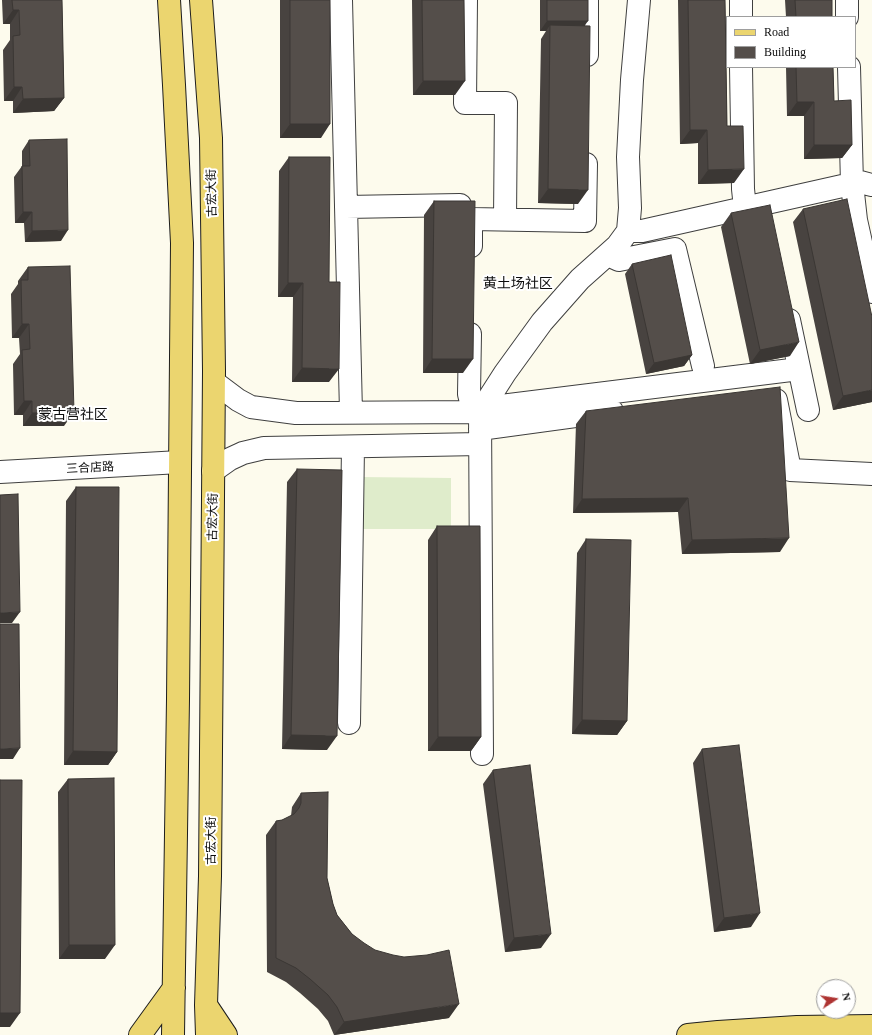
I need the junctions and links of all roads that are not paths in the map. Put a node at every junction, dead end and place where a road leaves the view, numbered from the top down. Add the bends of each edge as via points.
1 (169, 0) edge
2 (201, 0) edge
3 (341, 0) edge
4 (466, 0) edge
5 (587, 0) edge
6 (639, 0) edge
7 (740, 0) edge
8 (847, 0) edge
9 (741, 16) edge
10 (847, 16) edge
11 (742, 68) edge
12 (849, 68) edge
13 (587, 71) edge
14 (586, 142) edge
15 (862, 184) edge
16 (754, 206) junction
17 (346, 207) junction
18 (471, 219) junction
19 (505, 219) junction
20 (768, 226) edge
21 (628, 230) junction
22 (608, 255) junction
23 (471, 267) edge
24 (872, 292) edge
25 (785, 301) edge
26 (470, 315) edge
27 (703, 366) dead end
28 (799, 369) junction
29 (214, 382) junction
30 (808, 410) dead end
31 (351, 412) junction
32 (480, 428) junction
33 (353, 447) junction
34 (180, 462) junction
35 (213, 471) junction
36 (0, 472) edge
37 (872, 474) edge
38 (212, 612) junction
39 (179, 613) junction
40 (349, 723) dead end
41 (482, 754) edge
42 (174, 988) junction
43 (206, 1005) junction
44 (872, 1026) edge
45 (140, 1035) edge
46 (173, 1035) edge
47 (207, 1035) edge
48 (226, 1035) edge
49 (688, 1035) edge

1 - 34 main road via 182,243
2 - 29 main road, 古宏大街 via 211,138
3 - 17 street
4 - 19 street via 465,103 506,103
5 - 13 street
6 - 21 street via 628,157
7 - 9 street
8 - 10 street
11 - 16 street via 743,189
12 - 15 street
14 - 19 street via 585,221
15 - 16 street
15 - 24 street via 856,220
16 - 20 street
16 - 21 street via 642,230
17 - 18 street via 468,205
17 - 31 street
18 - 19 street
18 - 23 street
21 - 22 street
22 - 27 street via 619,260 675,249
22 - 32 street via 580,279 542,322 505,373
25 - 28 street
26 - 32 street via 469,394
28 - 30 street
28 - 32 street via 501,406
29 - 31 street via 251,407 296,413
29 - 35 main road, 古宏大街
31 - 32 street
32 - 33 street
32 - 37 street via 778,388 790,470
32 - 41 street
33 - 35 street via 264,448 243,453
33 - 40 street
34 - 36 street, 三合店路
34 - 39 main road
35 - 38 main road, 古宏大街
38 - 39 main road
38 - 43 main road, 古宏大街 via 210,876
39 - 42 main road
42 - 45 main road
42 - 46 main road
43 - 47 main road, 古宏大街
43 - 48 main road
44 - 49 main road via 797,1027

